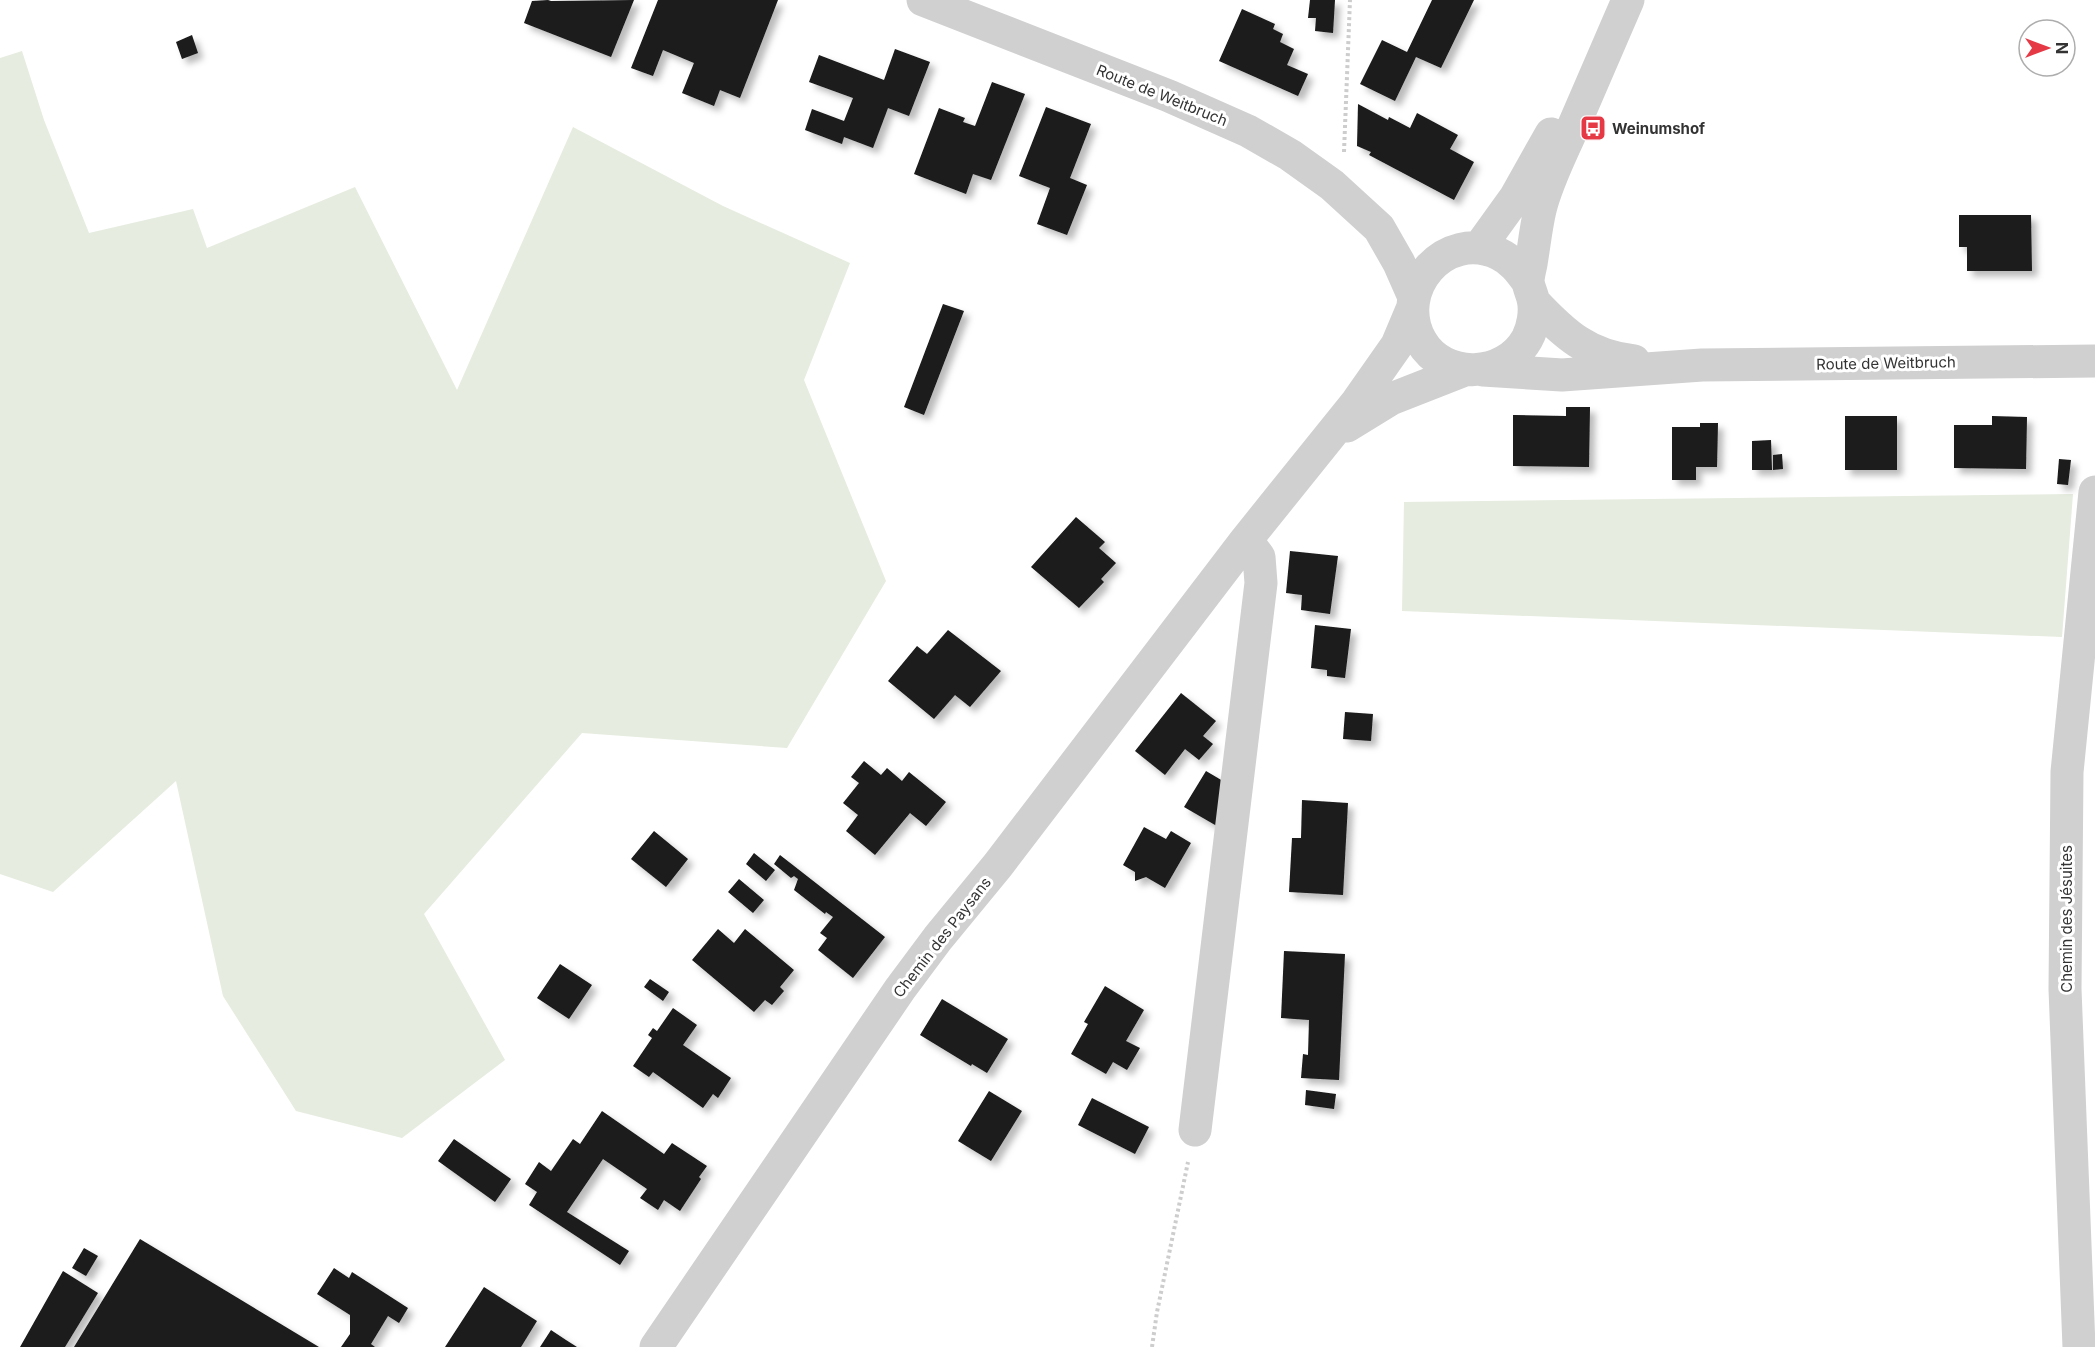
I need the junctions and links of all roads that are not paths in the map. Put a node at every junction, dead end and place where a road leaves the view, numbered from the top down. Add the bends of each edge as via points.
1 (923, 0) edge
2 (1628, 0) edge
3 (1379, 228) junction
4 (1469, 249) junction
5 (1531, 292) junction
6 (1413, 302) junction
7 (2095, 361) edge
8 (1677, 366) junction
9 (1474, 370) junction
10 (1330, 437) junction
11 (2095, 492) edge
12 (1246, 540) junction
13 (1195, 1130) road end
14 (656, 1347) edge
15 (2079, 1347) edge

1 - 3 street, Route de Weitbruch via 1248,131 1332,185
2 - 4 street via 1515,198
2 - 5 street via 1540,209
3 - 4 street, Route de Weitbruch via 1436,248
3 - 6 street, Route de Weitbruch via 1400,263
4 - 5 street, Route de Weitbruch via 1499,254 1516,265
4 - 6 street via 1442,257 1429,267
5 - 8 street, Route de Weitbruch via 1575,341 1599,354
5 - 9 street via 1534,321 1528,338 1501,364
6 - 9 street, Route de Weitbruch via 1415,325 1433,355 1448,365
6 - 10 street, Chemin des Paysans via 1397,345
7 - 8 street, Route de Weitbruch
8 - 9 street, Route de Weitbruch via 1562,375
9 - 10 street, Chemin des Paysans via 1391,399
10 - 12 street, Chemin des Paysans
11 - 15 street, Chemin des Jésuites via 2067,772 2065,989
12 - 13 street via 1259,557 1261,583
12 - 14 street, Chemin des Paysans via 900,989

